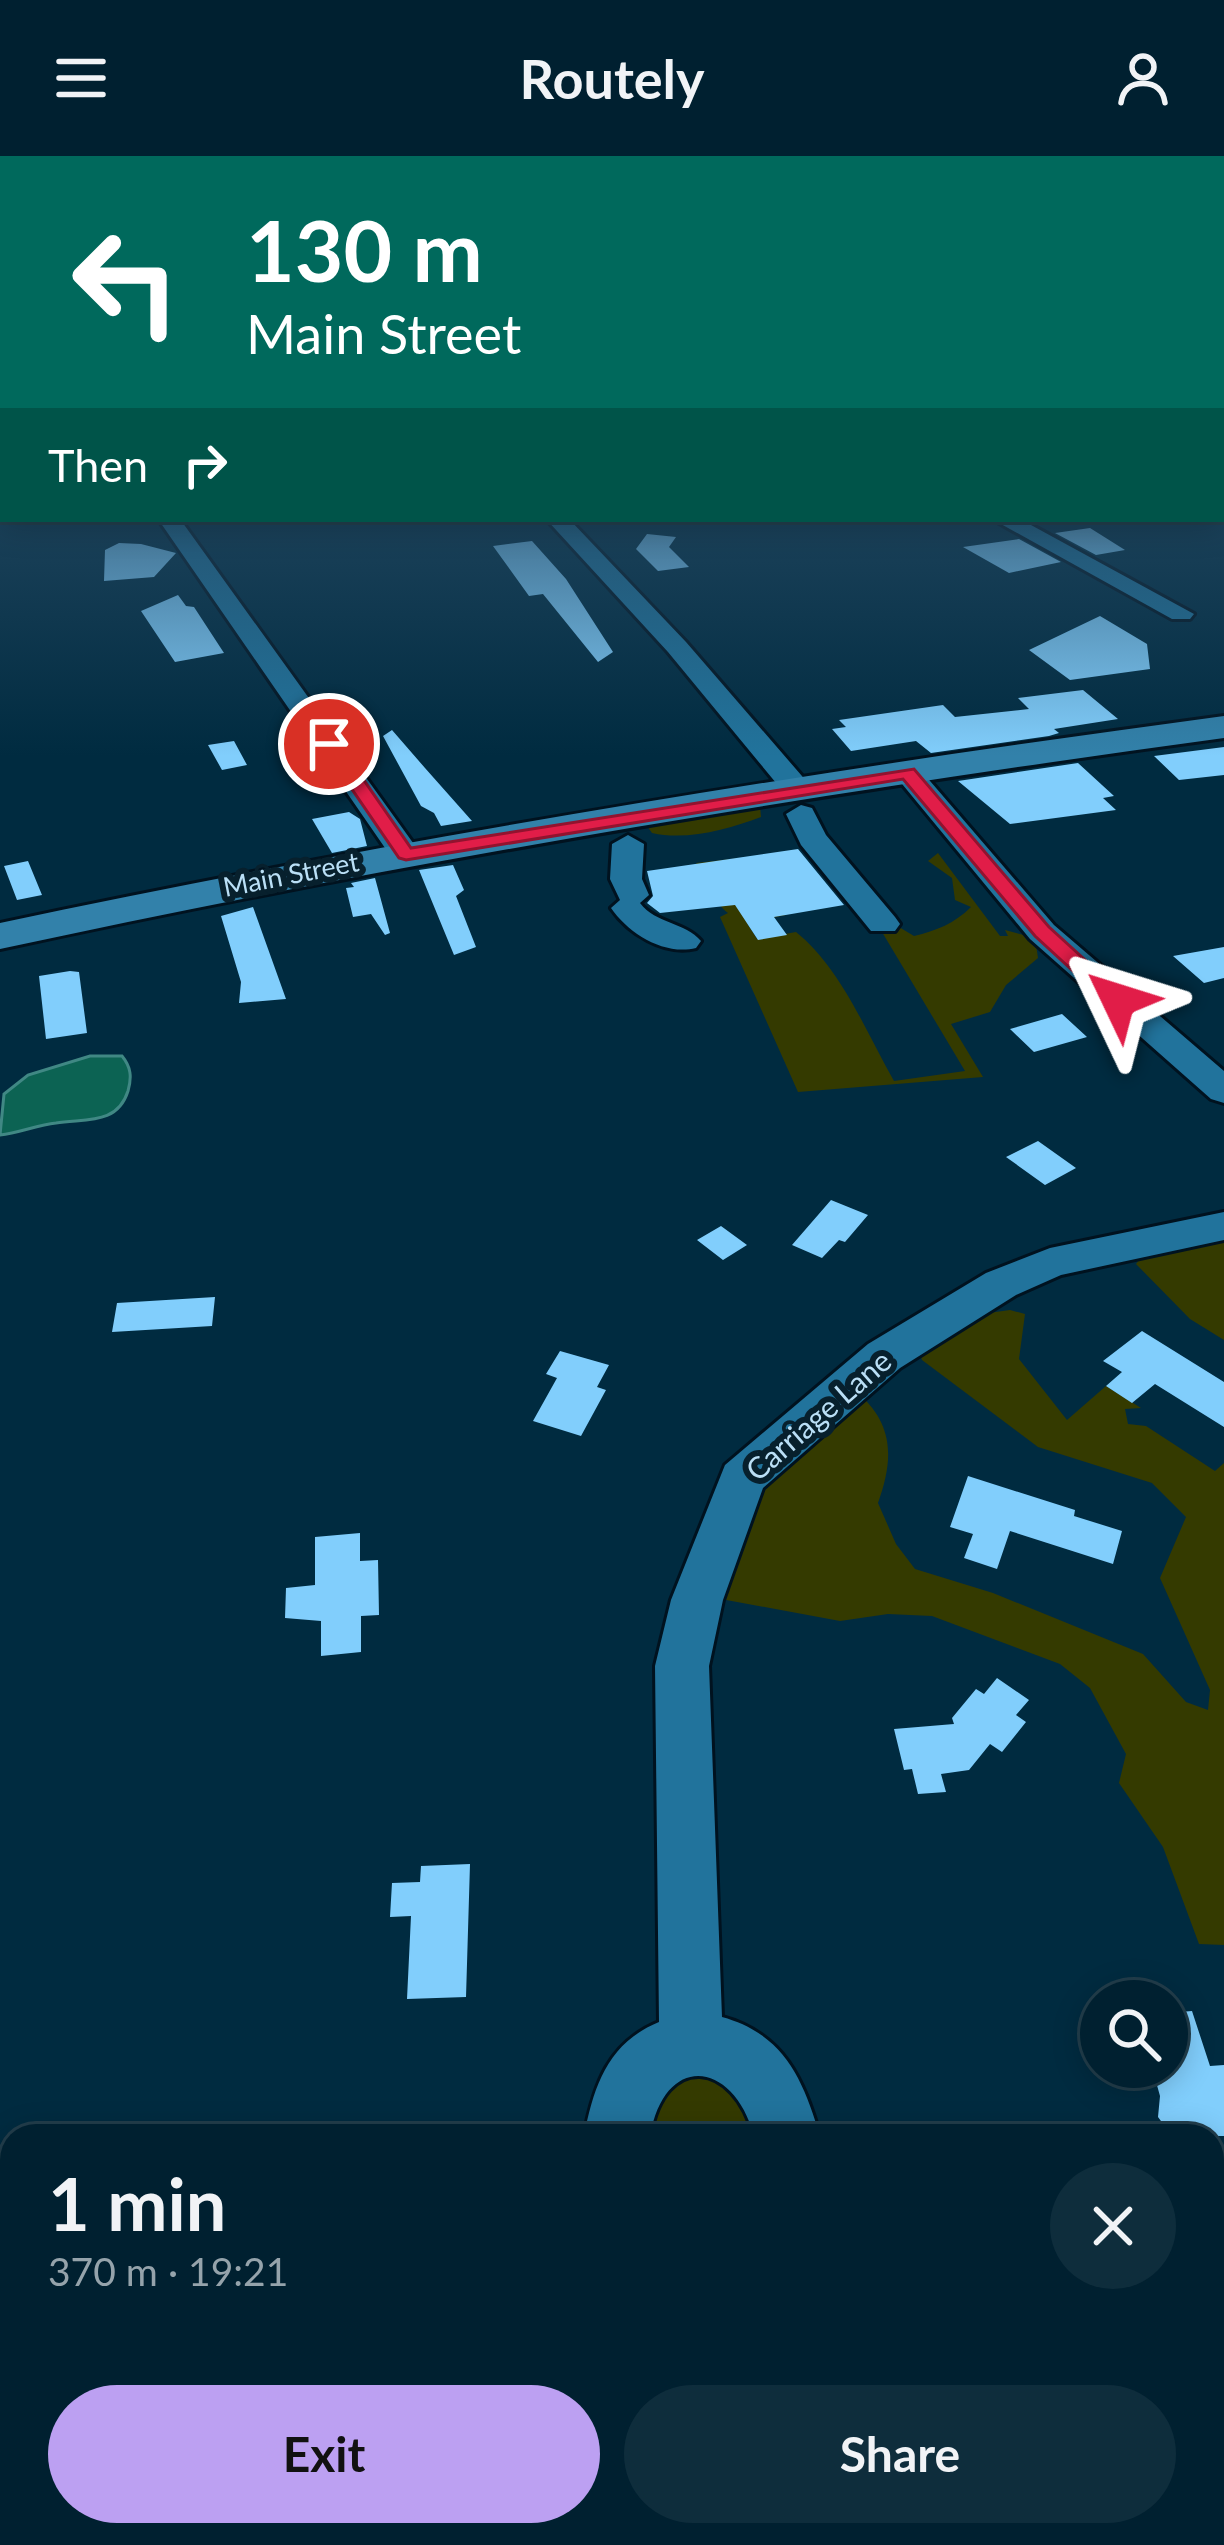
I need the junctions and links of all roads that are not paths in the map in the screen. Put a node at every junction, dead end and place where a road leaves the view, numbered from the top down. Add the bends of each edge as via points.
1 (179, 532) edge
2 (570, 532) edge
3 (1029, 532) edge
4 (1181, 614) dead end
5 (1224, 727) edge
6 (908, 773) junction
7 (799, 802) junction
8 (621, 848) dead end
9 (406, 854) junction
10 (884, 924) dead end
11 (0, 936) edge
12 (682, 936) dead end
13 (1224, 1091) edge
14 (1224, 1226) edge
15 (692, 2044) junction
16 (618, 2124) edge
17 (785, 2124) edge

1 - 9 street
2 - 7 street via 663,632
3 - 4 street
5 - 6 main road, Main Street
6 - 7 main road, Main Street
6 - 13 street via 1042,932
7 - 9 main road, Main Street
7 - 10 street via 812,838
8 - 12 street via 615,886 638,923
9 - 11 main road, Main Street
14 - 15 street, Carriage Lane via 1050,1263 1001,1284 884,1356 742,1478 682,1666
15 - 16 street via 644,2065 627,2086
15 - 17 street via 746,2057 767,2078

